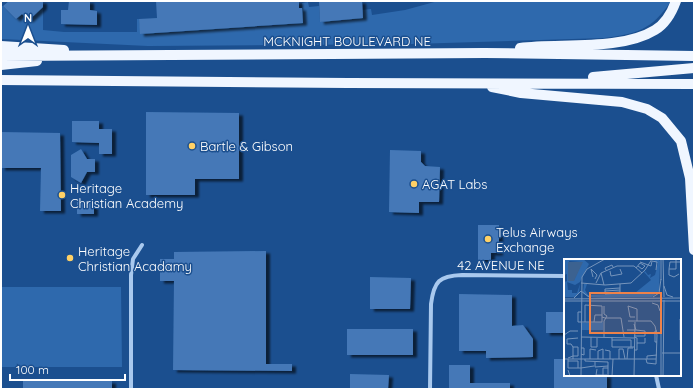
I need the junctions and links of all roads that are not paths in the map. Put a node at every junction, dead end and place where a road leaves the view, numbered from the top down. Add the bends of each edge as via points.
1 (676, 1) edge
2 (1, 46) edge
3 (485, 53) junction
4 (1, 56) edge
5 (59, 56) junction
6 (97, 56) junction
7 (694, 56) edge
8 (1, 65) edge
9 (694, 68) edge
10 (3, 81) edge
11 (537, 83) junction
12 (472, 84) junction
13 (694, 84) edge
14 (142, 245) dead end
15 (694, 250) edge
16 (564, 276) edge
17 (656, 376) edge
18 (131, 389) edge
19 (430, 389) edge
20 (659, 389) edge

1 - 3 main road via 670,14 656,30 638,38 610,44 543,45
2 - 6 main road
3 - 6 main road, MCKNIGHT BOULEVARD NE
3 - 7 main road, MCKNIGHT BOULEVARD NE
4 - 5 main road, MCKNIGHT BOULEVARD NE
5 - 6 main road, MCKNIGHT BOULEVARD NE
5 - 8 main road via 22,64
9 - 11 main road
10 - 12 main road
11 - 12 main road
11 - 13 main road
12 - 15 main road via 521,93 622,102 662,118 681,141 690,178
14 - 18 street via 133,259 131,275
16 - 19 street, 42 AVENUE NE via 460,275 448,276 438,281 433,290 431,304
17 - 20 street

